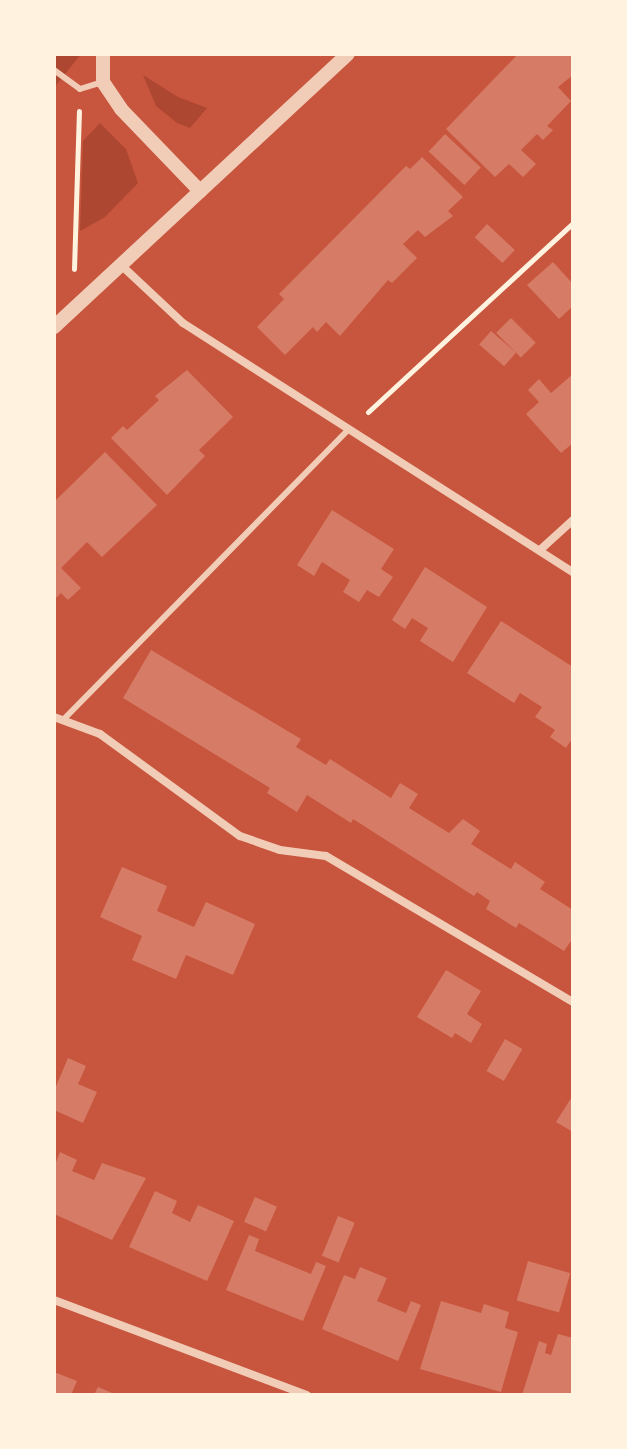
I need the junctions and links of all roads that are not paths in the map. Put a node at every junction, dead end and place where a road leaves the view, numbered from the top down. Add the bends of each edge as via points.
1 (103, 54) edge
2 (348, 54) edge
3 (54, 70) edge
4 (103, 82) junction
5 (200, 191) junction
6 (121, 265) junction
7 (54, 327) edge
8 (349, 429) junction
9 (573, 520) edge
10 (540, 550) junction
11 (573, 572) edge
12 (59, 718) edge
13 (573, 1002) edge
14 (54, 1300) edge
15 (307, 1395) edge

1 - 4 street
2 - 5 street
3 - 4 lane via 80,89
4 - 5 street via 121,109
5 - 6 street
6 - 7 street
6 - 8 street via 183,323
8 - 10 street
8 - 12 lane
9 - 10 street
10 - 11 street
12 - 13 street via 100,734 240,836 280,850 326,856
14 - 15 street

